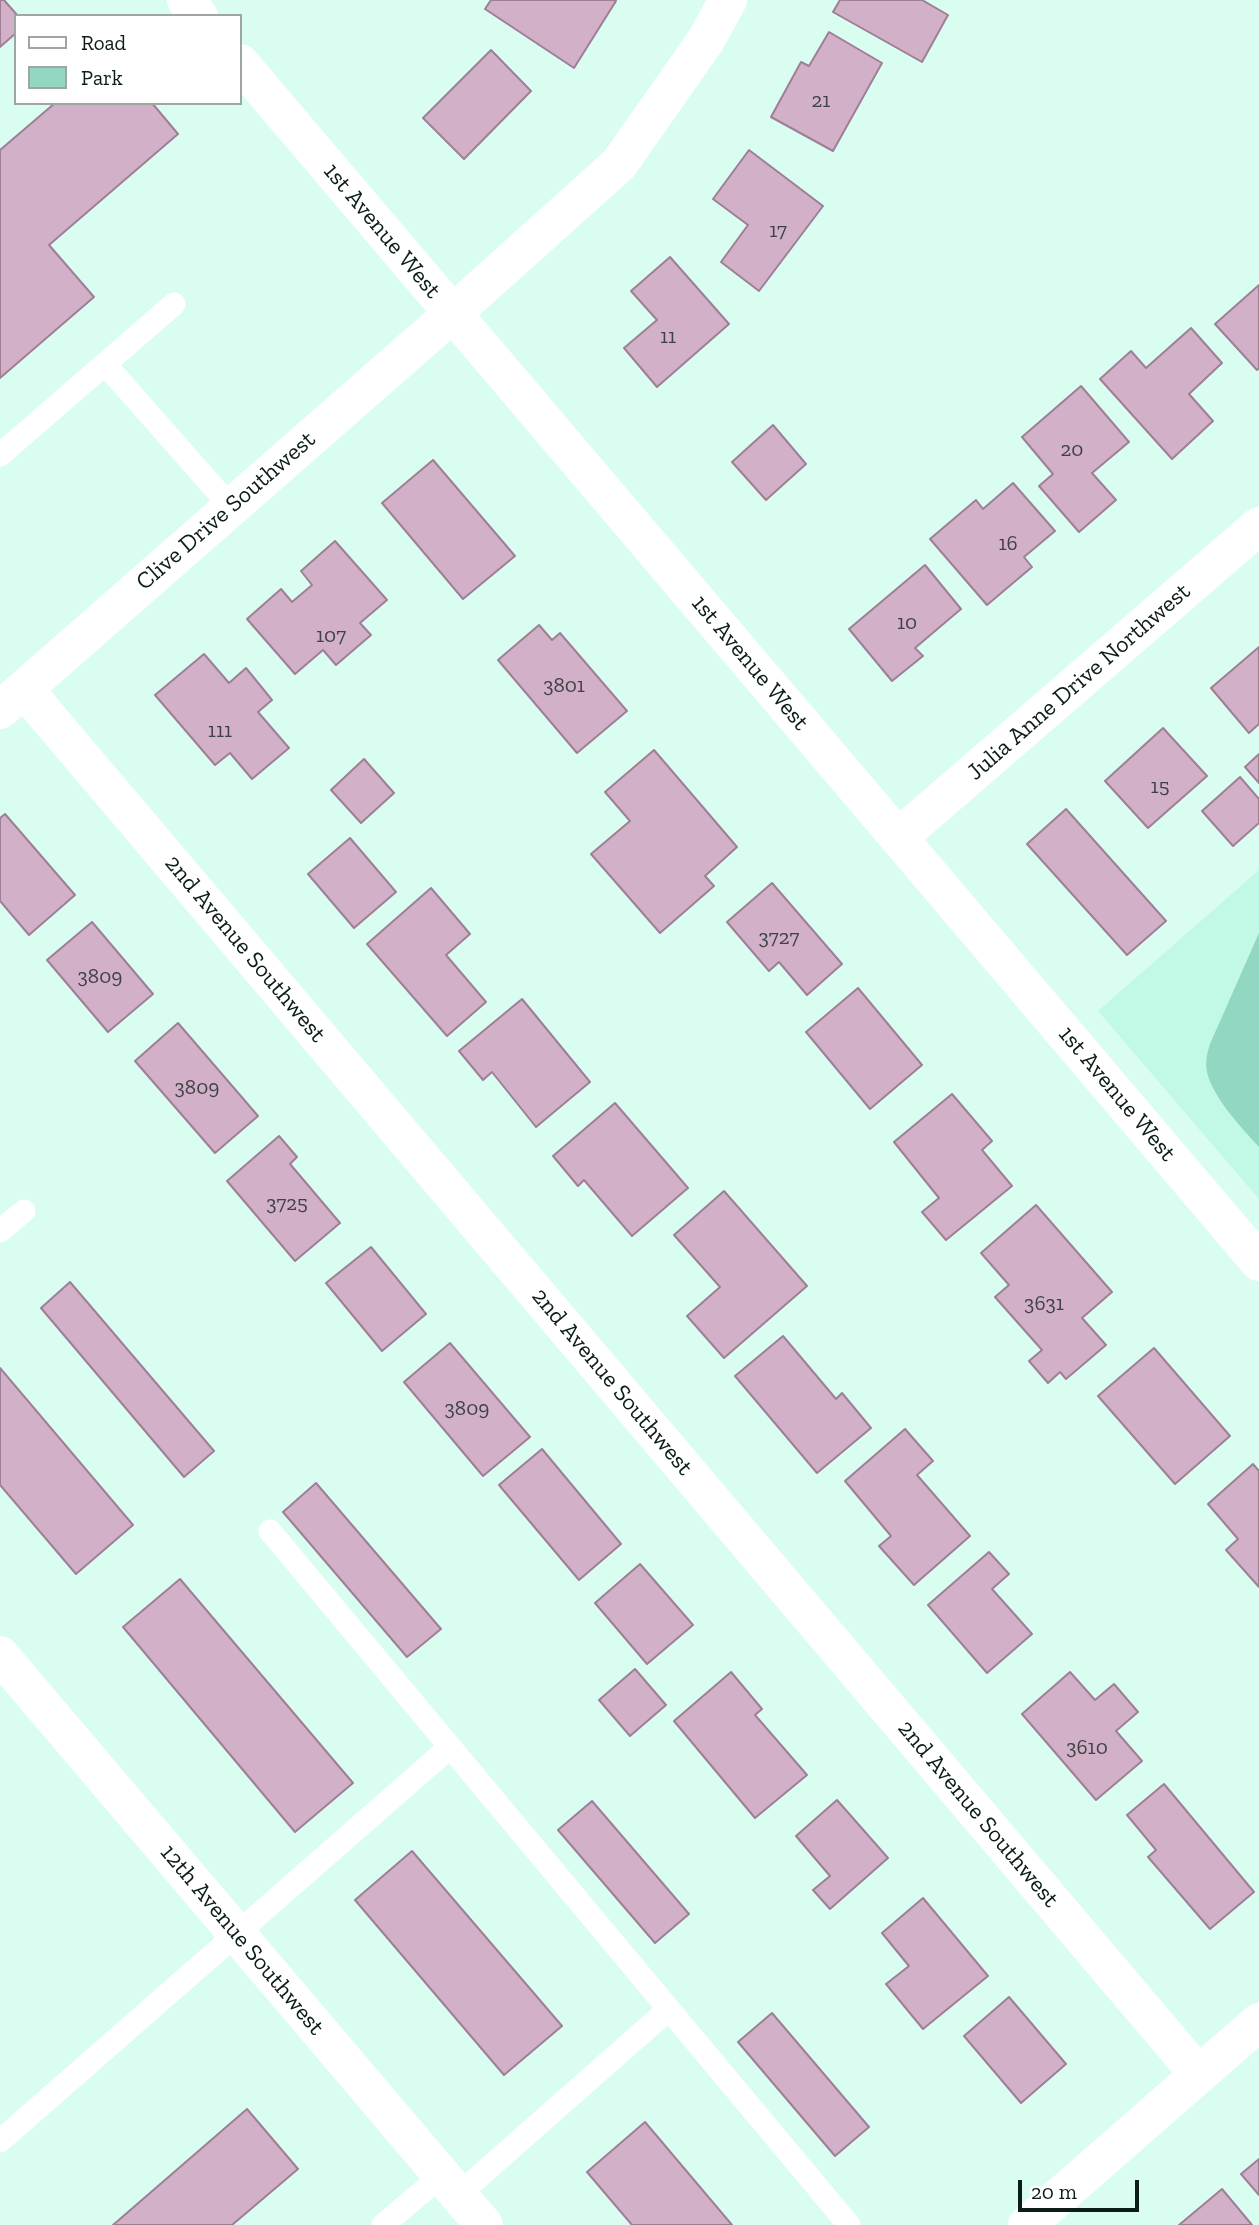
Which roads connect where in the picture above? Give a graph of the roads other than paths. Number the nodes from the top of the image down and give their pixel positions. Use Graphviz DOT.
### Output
graph roads {
  1 [pos="186,0"];
  2 [pos="728,0"];
  3 [pos="198,14"];
  4 [pos="242,65"];
  5 [pos="174,304"];
  6 [pos="452,313"];
  7 [pos="105,364"];
  8 [pos="0,456"];
  9 [pos="231,507"];
  10 [pos="1259,526"];
  11 [pos="12,699"];
  12 [pos="900,837"];
  13 [pos="24,1210"];
  14 [pos="0,1231"];
  15 [pos="1259,1262"];
  16 [pos="270,1531"];
  17 [pos="0,1655"];
  18 [pos="450,1747"];
  19 [pos="236,1933"];
  20 [pos="669,2009"];
  21 [pos="1259,2022"];
  22 [pos="1199,2075"];
  23 [pos="0,2141"];
  24 [pos="450,2185"];
  25 [pos="383,2225"];
  26 [pos="484,2225"];
  27 [pos="849,2225"];
  28 [pos="1027,2225"];
  1 -- 3 [label="street"];
  2 -- 6 [label="street, Clive Drive Southwest"];
  4 -- 6 [label="street, 1st Avenue West"];
  5 -- 7 [label="lane"];
  6 -- 9 [label="street, Clive Drive Southwest"];
  6 -- 12 [label="street, 1st Avenue West"];
  7 -- 8 [label="lane"];
  7 -- 9 [label="lane"];
  9 -- 11 [label="street, Clive Drive Southwest"];
  10 -- 12 [label="street, Julia Anne Drive Northwest"];
  11 -- 22 [label="street, 2nd Avenue Southwest"];
  12 -- 15 [label="street, 1st Avenue West"];
  13 -- 14 [label="lane"];
  16 -- 18 [label="lane"];
  17 -- 19 [label="street, 12th Avenue Southwest"];
  18 -- 19 [label="lane"];
  18 -- 20 [label="lane"];
  19 -- 23 [label="lane"];
  19 -- 24 [label="street, 12th Avenue Southwest"];
  20 -- 24 [label="lane"];
  20 -- 27 [label="lane"];
  21 -- 22 [label="street"];
  22 -- 28 [label="street"];
  24 -- 25 [label="lane"];
  24 -- 26 [label="street, 12th Avenue Southwest"];
}
